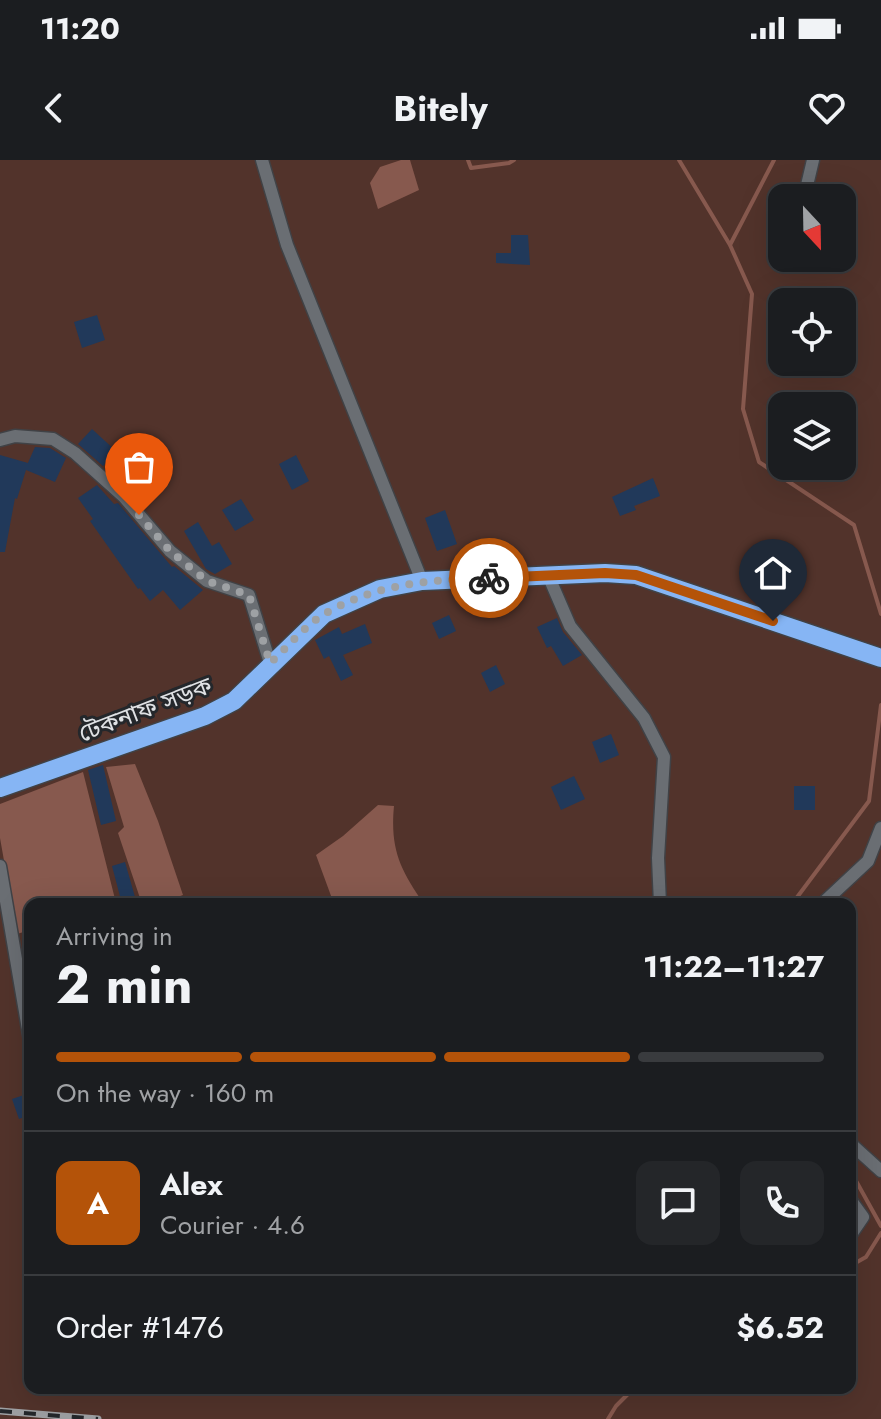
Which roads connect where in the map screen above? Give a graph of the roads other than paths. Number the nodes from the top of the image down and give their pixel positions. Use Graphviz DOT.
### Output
graph roads {
  1 [pos="262,160"];
  2 [pos="813,160"];
  3 [pos="807,184"];
  4 [pos="0,440"];
  5 [pos="548,575"];
  6 [pos="422,581"];
  7 [pos="881,658"];
  8 [pos="270,663"];
  9 [pos="0,788"];
  10 [pos="881,828"];
  11 [pos="0,866"];
  12 [pos="660,898"];
  13 [pos="828,898"];
  14 [pos="24,1006"];
  15 [pos="856,1148"];
  16 [pos="881,1171"];
  17 [pos="856,1207"];
  18 [pos="856,1227"];
  1 -- 6 [label="street"];
  2 -- 3 [label="street"];
  4 -- 8 [label="street"];
  5 -- 6 [label="highway, টেকনাফ সড়ক"];
  5 -- 7 [label="highway, টেকনাফ সড়ক"];
  5 -- 12 [label="street"];
  6 -- 8 [label="highway, টেকনাফ সড়ক"];
  8 -- 9 [label="highway, টেকনাফ সড়ক"];
  10 -- 13 [label="street"];
  11 -- 14 [label="street"];
  15 -- 16 [label="street"];
  17 -- 18 [label="street"];
}
